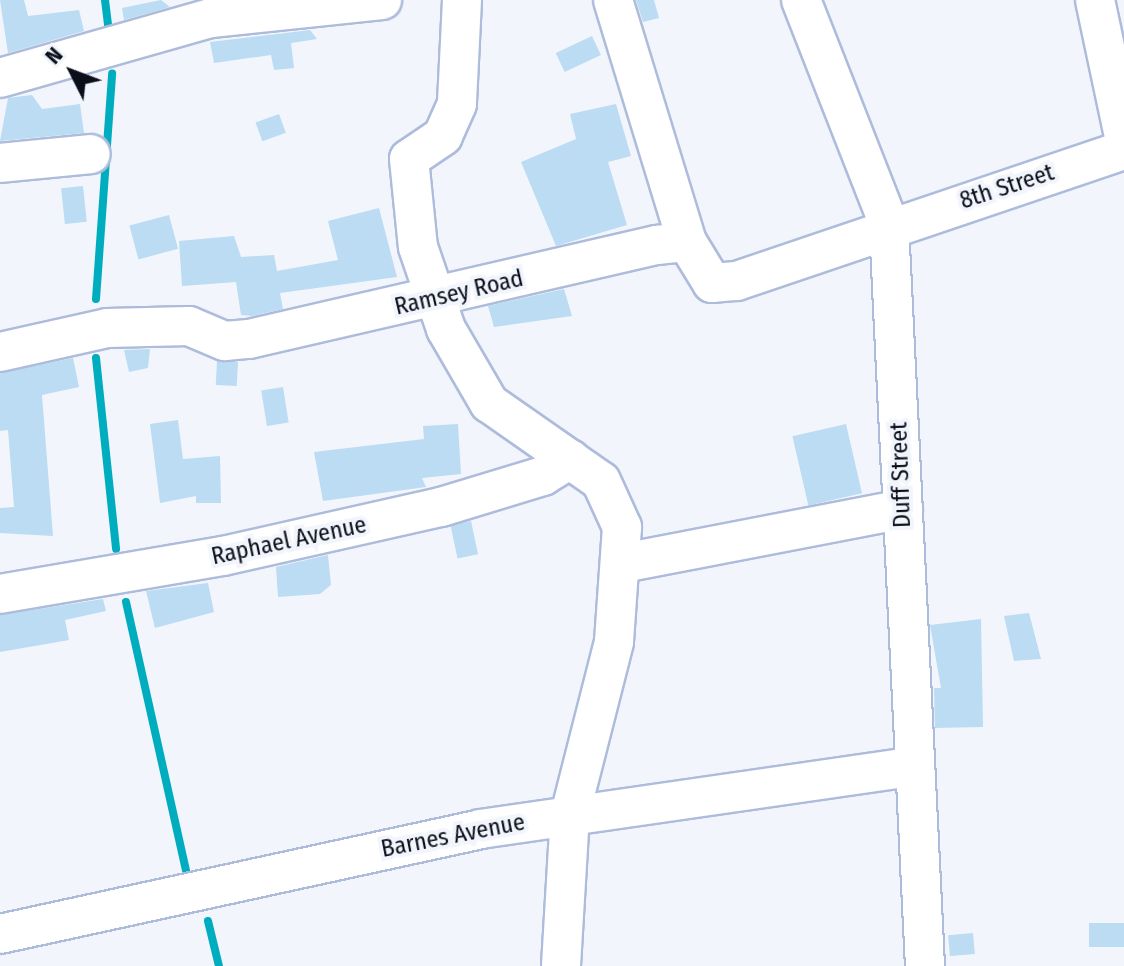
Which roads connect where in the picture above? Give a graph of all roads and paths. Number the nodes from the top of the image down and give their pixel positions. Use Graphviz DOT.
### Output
graph roads {
  1 [pos="382,0"];
  2 [pos="462,0"];
  3 [pos="613,0"];
  4 [pos="801,0"];
  5 [pos="1095,0"];
  6 [pos="0,78"];
  7 [pos="1124,136"];
  8 [pos="1124,150"];
  9 [pos="91,154"];
  10 [pos="0,163"];
  11 [pos="889,225"];
  12 [pos="687,242"];
  13 [pos="434,298"];
  14 [pos="0,352"];
  15 [pos="570,459"];
  16 [pos="903,509"];
  17 [pos="623,563"];
  18 [pos="0,594"];
  19 [pos="910,767"];
  20 [pos="570,814"];
  21 [pos="0,934"];
  22 [pos="561,966"];
  23 [pos="925,966"];
  1 -- 6 [label="street"];
  2 -- 13 [label="street"];
  3 -- 12 [label="street"];
  4 -- 11 [label="street, Duff Street"];
  5 -- 7 [label="street"];
  8 -- 11 [label="street, 8th Street"];
  9 -- 10 [label="street"];
  11 -- 12 [label="street"];
  11 -- 16 [label="street, Duff Street"];
  12 -- 13 [label="street, Ramsey Road"];
  13 -- 14 [label="street, Ramsey Road"];
  13 -- 15 [label="street"];
  15 -- 17 [label="street"];
  15 -- 18 [label="street, Raphael Avenue"];
  16 -- 17 [label="street"];
  16 -- 19 [label="street, Duff Street"];
  17 -- 20 [label="street"];
  19 -- 20 [label="street, Barnes Avenue"];
  19 -- 23 [label="street, Duff Street"];
  20 -- 21 [label="street, Barnes Avenue"];
  20 -- 22 [label="street"];
}
